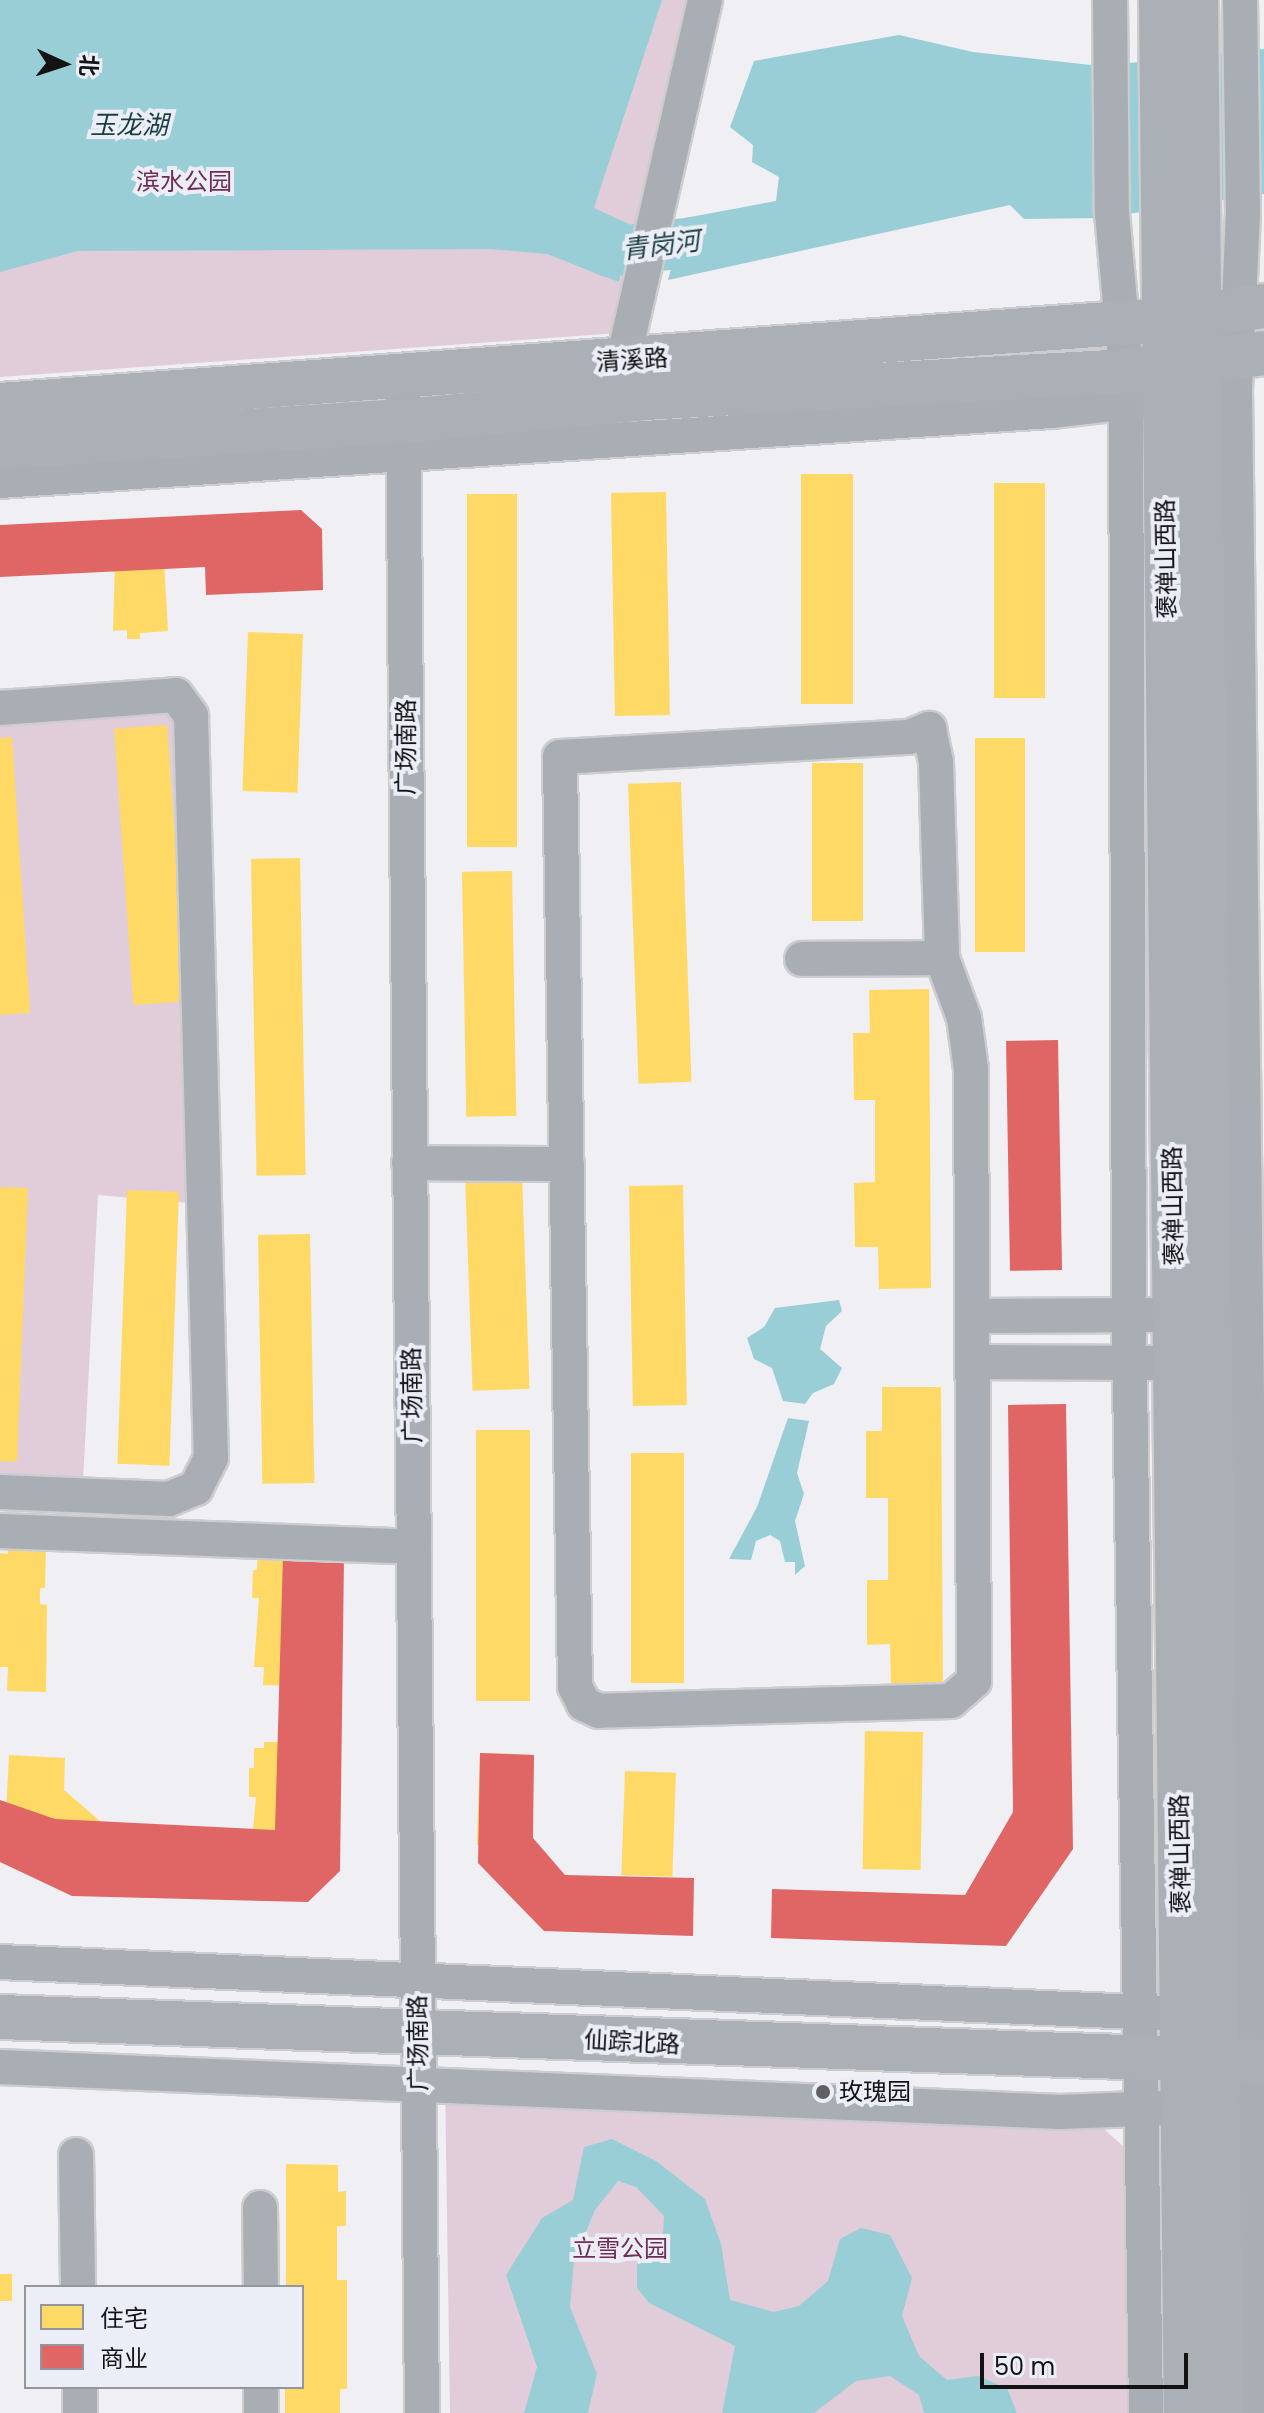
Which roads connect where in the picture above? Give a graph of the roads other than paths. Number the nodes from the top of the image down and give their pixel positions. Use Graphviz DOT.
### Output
graph roads {
  1 [pos="705,0"];
  2 [pos="1110,0"];
  3 [pos="1240,0"];
  4 [pos="1179,17"];
  5 [pos="1197,315"];
  6 [pos="623,361"];
  7 [pos="403,377"];
  8 [pos="1198,378"];
  9 [pos="0,405"];
  10 [pos="404,438"];
  11 [pos="0,447"];
  12 [pos="0,481"];
  13 [pos="0,708"];
  14 [pos="942,958"];
  15 [pos="802,959"];
  16 [pos="409,1163"];
  17 [pos="567,1164"];
  18 [pos="1129,1315"];
  19 [pos="1175,1315"];
  20 [pos="973,1316"];
  21 [pos="973,1362"];
  22 [pos="1130,1362"];
  23 [pos="1175,1363"];
  24 [pos="1255,1398"];
  25 [pos="0,1492"];
  26 [pos="0,1531"];
  27 [pos="413,1547"];
  28 [pos="0,1962"];
  29 [pos="417,1980"];
  30 [pos="1211,2015"];
  31 [pos="0,2017"];
  32 [pos="418,2033"];
  33 [pos="1140,2061"];
  34 [pos="0,2067"];
  35 [pos="418,2085"];
  36 [pos="1220,2086"];
  37 [pos="76,2155"];
  38 [pos="260,2208"];
  39 [pos="78,2285"];
  40 [pos="261,2285"];
  41 [pos="80,2389"];
  42 [pos="261,2389"];
  43 [pos="80,2413"];
  44 [pos="261,2413"];
  45 [pos="422,2413"];
  46 [pos="1146,2413"];
  47 [pos="1186,2413"];
  48 [pos="1221,2413"];
  49 [pos="1259,2413"];
  1 -- 6 [label="street"];
  2 -- 5 [label="street"];
  3 -- 5 [label="street"];
  4 -- 5 [label="main road, 褒禅山西路"];
  5 -- 6 [label="main road, 清溪路"];
  5 -- 8 [label="main road, 褒禅山西路"];
  5 -- 8 [label="street"];
  6 -- 7 [label="main road, 清溪路"];
  7 -- 9 [label="main road, 清溪路"];
  7 -- 10 [label="street, 广场南路"];
  8 -- 10 [label="main road, 清溪路"];
  8 -- 18 [label="street"];
  8 -- 19 [label="main road, 褒禅山西路"];
  8 -- 24 [label="street"];
  8 -- 30 [label="main road, 褒禅山西路"];
  10 -- 11 [label="main road, 清溪路"];
  10 -- 12 [label="street"];
  10 -- 16 [label="street, 广场南路"];
  13 -- 25 [label="street"];
  14 -- 15 [label="street"];
  14 -- 17 [label="street"];
  14 -- 20 [label="street"];
  16 -- 17 [label="street"];
  16 -- 27 [label="street, 广场南路"];
  17 -- 21 [label="street"];
  18 -- 19 [label="street"];
  18 -- 20 [label="street"];
  18 -- 22 [label="street"];
  19 -- 23 [label="main road, 褒禅山西路"];
  20 -- 21 [label="street"];
  21 -- 22 [label="street"];
  22 -- 23 [label="street"];
  22 -- 30 [label="street"];
  23 -- 30 [label="main road, 褒禅山西路"];
  24 -- 30 [label="street"];
  26 -- 27 [label="street"];
  27 -- 29 [label="street, 广场南路"];
  28 -- 29 [label="street"];
  29 -- 30 [label="street"];
  29 -- 32 [label="street, 广场南路"];
  30 -- 33 [label="street"];
  30 -- 36 [label="main road, 褒禅山西路"];
  31 -- 32 [label="main road, 仙踪北路"];
  32 -- 33 [label="main road, 仙踪北路"];
  32 -- 35 [label="street, 广场南路"];
  33 -- 36 [label="main road, 仙踪北路"];
  34 -- 35 [label="street"];
  35 -- 36 [label="street"];
  35 -- 45 [label="street, 广场南路"];
  36 -- 46 [label="street"];
  36 -- 47 [label="main road, 褒禅山西路"];
  36 -- 48 [label="main road, 褒禅山西路"];
  36 -- 49 [label="street"];
  37 -- 39 [label="street"];
  38 -- 40 [label="street"];
  41 -- 43 [label="street"];
  42 -- 44 [label="street"];
}
